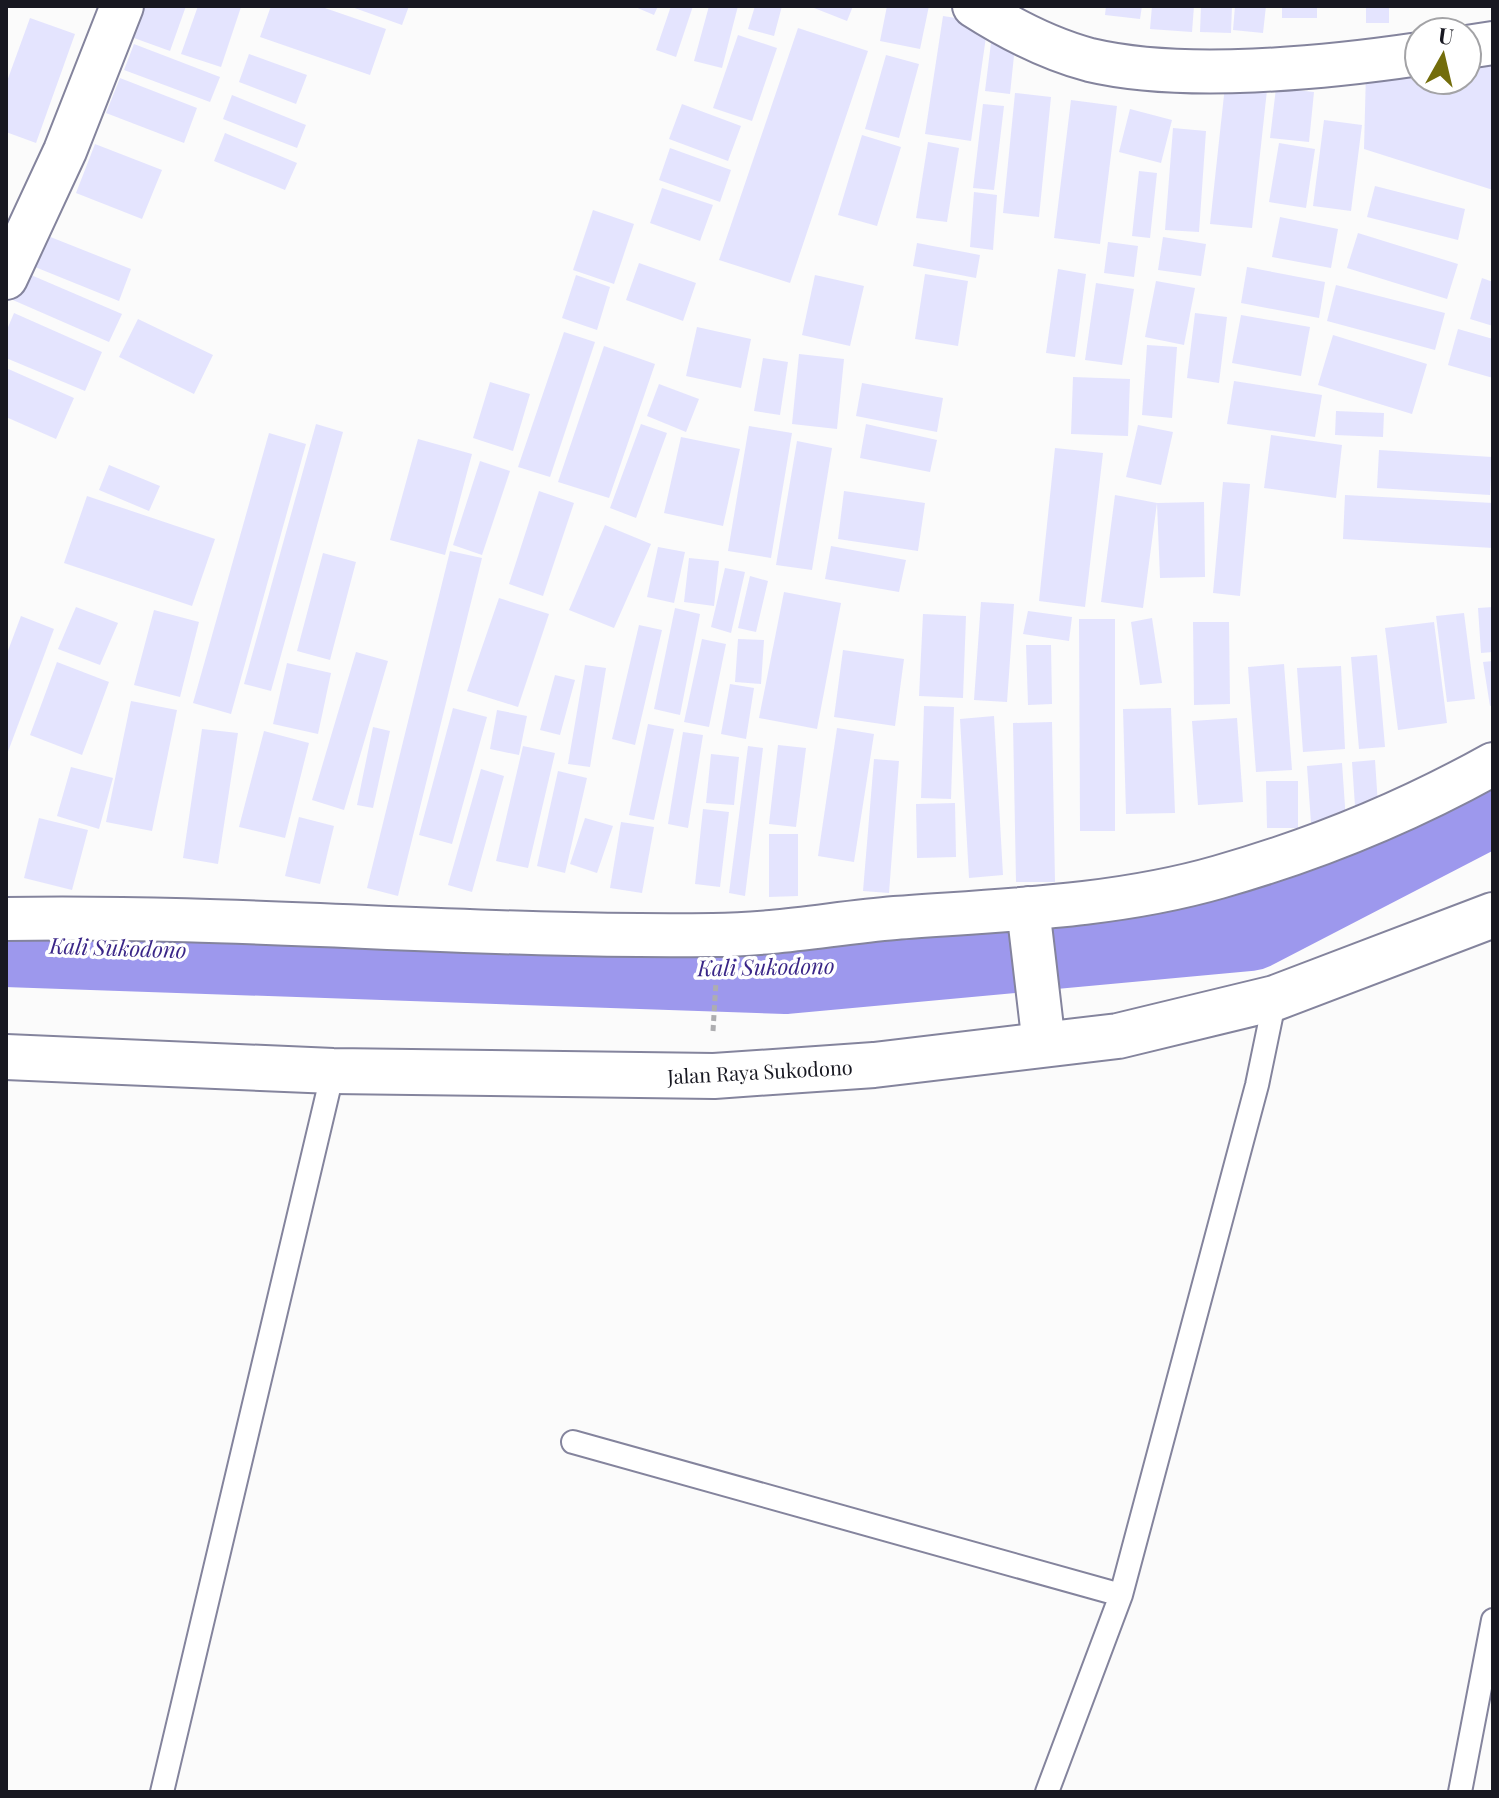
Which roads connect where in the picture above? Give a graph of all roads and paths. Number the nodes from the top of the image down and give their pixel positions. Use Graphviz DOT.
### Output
graph roads {
  1 [pos="122,6"];
  2 [pos="974,6"];
  3 [pos="1403,56"];
  4 [pos="6,278"];
  5 [pos="1493,764"];
  6 [pos="1493,915"];
  7 [pos="1029,917"];
  8 [pos="6,919"];
  9 [pos="716,977"];
  10 [pos="1275,998"];
  11 [pos="1043,1031"];
  12 [pos="712,1035"];
  13 [pos="6,1057"];
  14 [pos="333,1071"];
  15 [pos="573,1442"];
  16 [pos="1121,1595"];
  17 [pos="1493,1620"];
  18 [pos="162,1792"];
  19 [pos="1047,1792"];
  20 [pos="1460,1792"];
  1 -- 4 [label="street"];
  2 -- 3 [label="street"];
  5 -- 7 [label="street"];
  6 -- 10 [label="main road, Jalan Raya Sukodono"];
  7 -- 8 [label="street"];
  7 -- 11 [label="street"];
  9 -- 12 [label="path"];
  10 -- 11 [label="main road, Jalan Raya Sukodono"];
  10 -- 16 [label="lane"];
  11 -- 14 [label="main road, Jalan Raya Sukodono"];
  13 -- 14 [label="main road, Jalan Raya Sukodono"];
  14 -- 18 [label="lane"];
  15 -- 16 [label="lane"];
  16 -- 19 [label="lane"];
  17 -- 20 [label="lane"];
}
